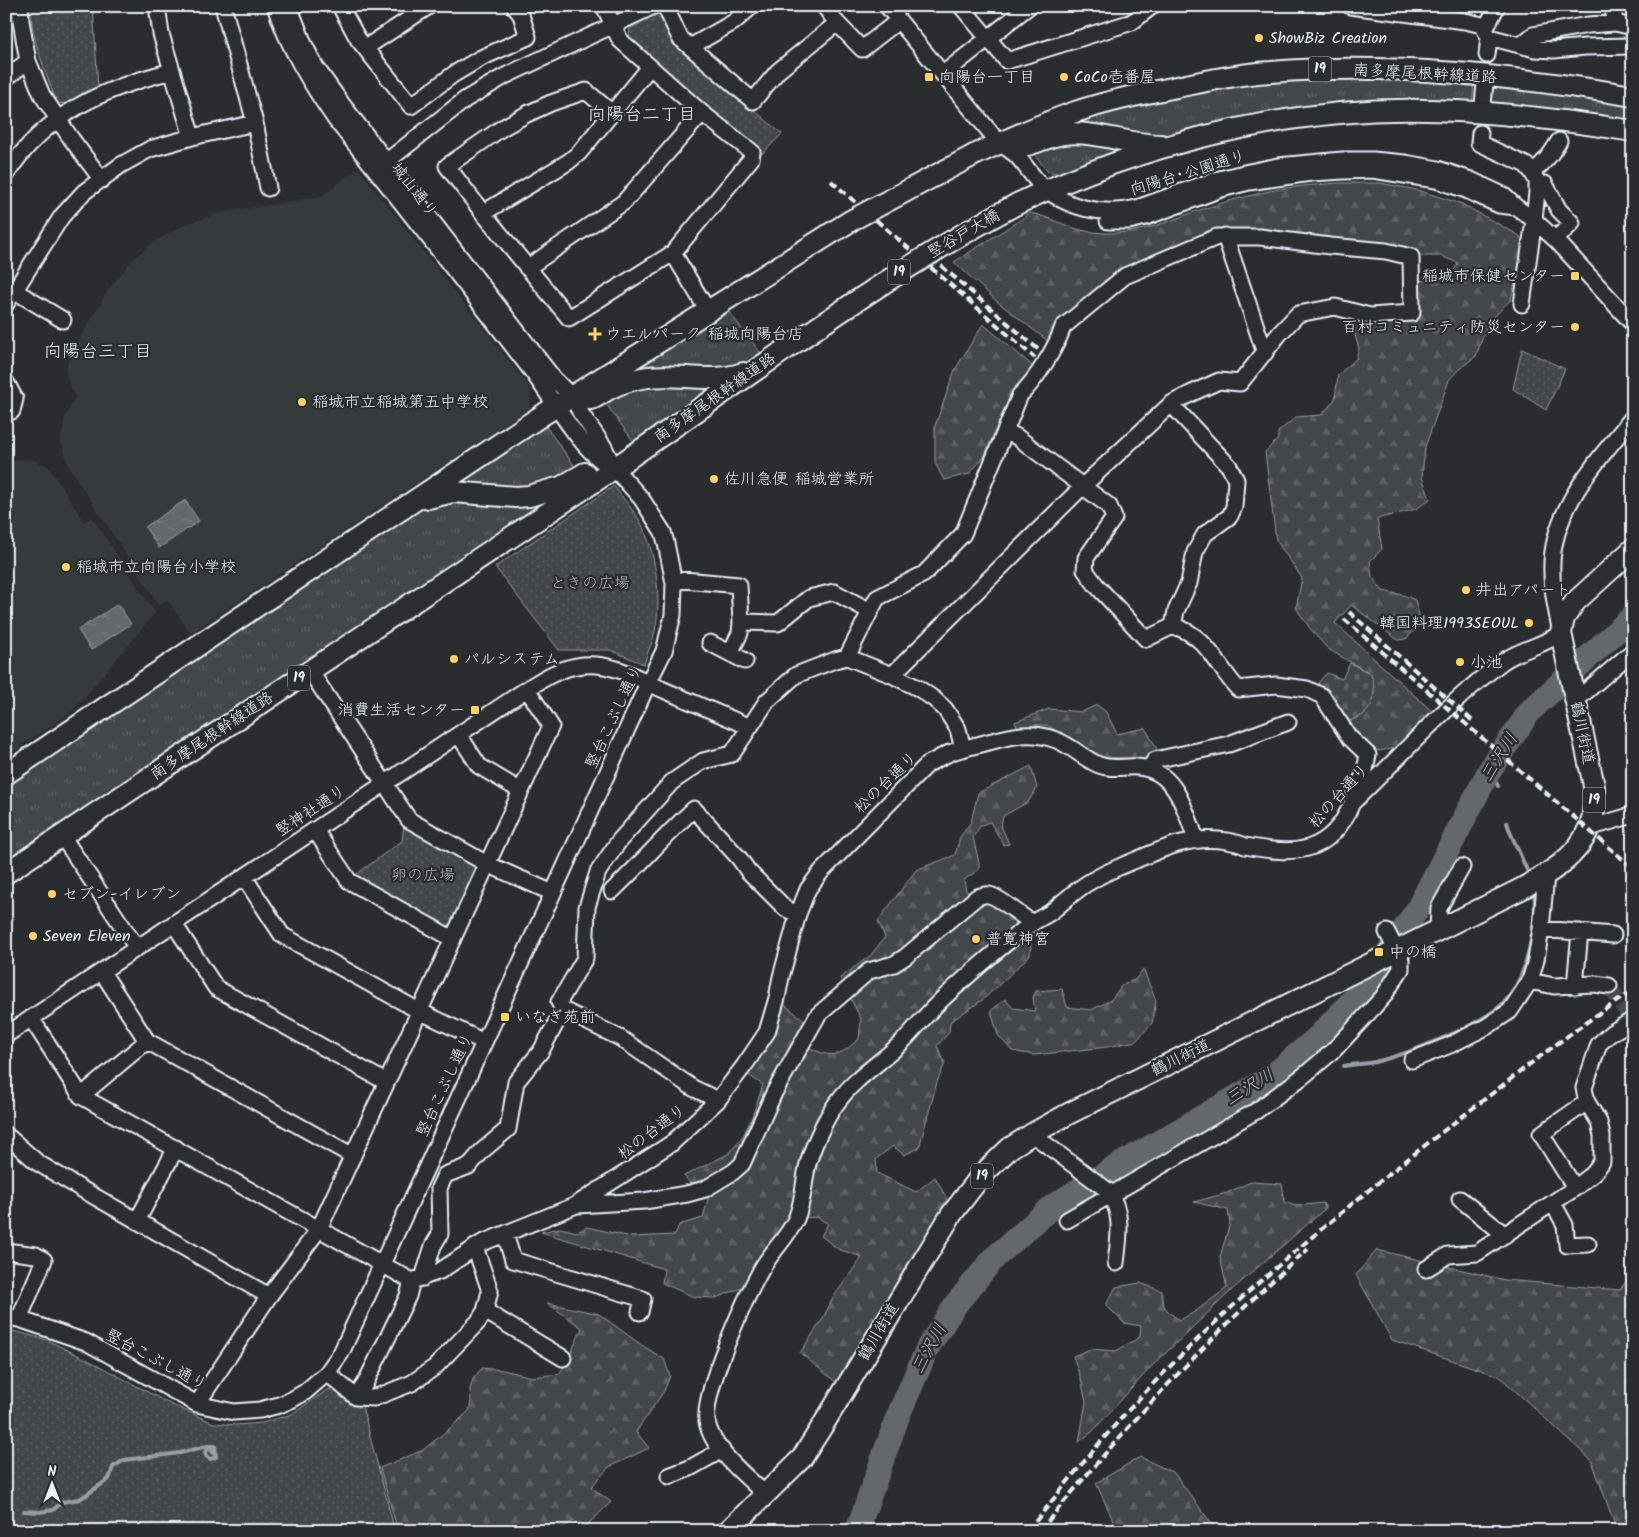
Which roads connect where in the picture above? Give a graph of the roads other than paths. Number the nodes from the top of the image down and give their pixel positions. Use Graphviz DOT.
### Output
graph roads {
  1 [pos="20,6"];
  2 [pos="157,6"];
  3 [pos="223,6"];
  4 [pos="275,6"];
  5 [pos="289,6"];
  6 [pos="340,6"];
  7 [pos="429,6"];
  8 [pos="514,6"];
  9 [pos="604,6"];
  10 [pos="654,6"];
  11 [pos="665,6"];
  12 [pos="752,6"];
  13 [pos="824,6"];
  14 [pos="887,6"];
  15 [pos="961,6"];
  16 [pos="1030,6"];
  17 [pos="1152,6"];
  18 [pos="1350,6"];
  19 [pos="1497,6"];
  20 [pos="1612,6"];
  21 [pos="898,21"];
  22 [pos="837,22"];
  23 [pos="1615,23"];
  24 [pos="613,25"];
  25 [pos="1633,27"];
  26 [pos="1487,33"];
  27 [pos="987,38"];
  28 [pos="1522,45"];
  29 [pos="1633,46"];
  30 [pos="365,48"];
  31 [pos="690,48"];
  32 [pos="1487,55"];
  33 [pos="28,61"];
  34 [pos="650,67"];
  35 [pos="172,71"];
  36 [pos="943,74"];
  37 [pos="6,78"];
  38 [pos="1485,84"];
  39 [pos="1633,96"];
  40 [pos="1483,104"];
  41 [pos="612,113"];
  42 [pos="702,113"];
  43 [pos="58,118"];
  44 [pos="256,123"];
  45 [pos="1633,132"];
  46 [pos="1480,133"];
  47 [pos="192,137"];
  48 [pos="1007,139"];
  49 [pos="1559,141"];
  50 [pos="1176,144"];
  51 [pos="386,162"];
  52 [pos="1532,172"];
  53 [pos="6,176"];
  54 [pos="102,180"];
  55 [pos="1537,187"];
  56 [pos="268,188"];
  57 [pos="1032,197"];
  58 [pos="483,213"];
  59 [pos="1534,220"];
  60 [pos="1225,236"];
  61 [pos="1556,239"];
  62 [pos="672,253"];
  63 [pos="527,268"];
  64 [pos="15,291"];
  65 [pos="6,304"];
  66 [pos="1522,304"];
  67 [pos="708,311"];
  68 [pos="64,320"];
  69 [pos="510,322"];
  70 [pos="1633,324"];
  71 [pos="786,349"];
  72 [pos="1265,353"];
  73 [pos="762,365"];
  74 [pos="6,382"];
  75 [pos="563,401"];
  76 [pos="1171,404"];
  77 [pos="6,414"];
  78 [pos="1633,417"];
  79 [pos="1005,431"];
  80 [pos="611,461"];
  81 [pos="1083,486"];
  82 [pos="407,506"];
  83 [pos="663,532"];
  84 [pos="1633,549"];
  85 [pos="1633,568"];
  86 [pos="673,579"];
  87 [pos="870,611"];
  88 [pos="741,622"];
  89 [pos="1172,626"];
  90 [pos="1561,633"];
  91 [pos="710,642"];
  92 [pos="1633,651"];
  93 [pos="730,653"];
  94 [pos="847,657"];
  95 [pos="745,661"];
  96 [pos="310,671"];
  97 [pos="892,675"];
  98 [pos="648,683"];
  99 [pos="527,689"];
  100 [pos="1575,698"];
  101 [pos="1288,722"];
  102 [pos="750,727"];
  103 [pos="459,735"];
  104 [pos="963,749"];
  105 [pos="1149,770"];
  106 [pos="6,774"];
  107 [pos="384,784"];
  108 [pos="521,791"];
  109 [pos="1352,804"];
  110 [pos="1633,815"];
  111 [pos="1589,828"];
  112 [pos="315,830"];
  113 [pos="62,836"];
  114 [pos="1196,839"];
  115 [pos="487,864"];
  116 [pos="1462,867"];
  117 [pos="6,873"];
  118 [pos="1543,876"];
  119 [pos="244,877"];
  120 [pos="612,891"];
  121 [pos="553,894"];
  122 [pos="798,914"];
  123 [pos="1033,922"];
  124 [pos="174,924"];
  125 [pos="1541,929"];
  126 [pos="1438,930"];
  127 [pos="1580,932"];
  128 [pos="1613,935"];
  129 [pos="453,939"];
  130 [pos="1393,945"];
  131 [pos="137,948"];
  132 [pos="102,972"];
  133 [pos="1530,981"];
  134 [pos="1575,986"];
  135 [pos="1609,986"];
  136 [pos="563,1010"];
  137 [pos="419,1011"];
  138 [pos="31,1018"];
  139 [pos="1631,1020"];
  140 [pos="6,1035"];
  141 [pos="147,1041"];
  142 [pos="484,1042"];
  143 [pos="1412,1060"];
  144 [pos="386,1082"];
  145 [pos="81,1096"];
  146 [pos="718,1100"];
  147 [pos="1587,1102"];
  148 [pos="1032,1134"];
  149 [pos="6,1135"];
  150 [pos="176,1148"];
  151 [pos="353,1156"];
  152 [pos="1574,1188"];
  153 [pos="1109,1193"];
  154 [pos="1460,1199"];
  155 [pos="1553,1203"];
  156 [pos="574,1206"];
  157 [pos="1067,1220"];
  158 [pos="137,1221"];
  159 [pos="319,1229"];
  160 [pos="505,1234"];
  161 [pos="1505,1235"];
  162 [pos="1588,1244"];
  163 [pos="475,1247"];
  164 [pos="6,1251"];
  165 [pos="382,1263"];
  166 [pos="1116,1263"];
  167 [pos="1426,1269"];
  168 [pos="417,1279"];
  169 [pos="269,1296"];
  170 [pos="485,1311"];
  171 [pos="640,1312"];
  172 [pos="13,1318"];
  173 [pos="563,1358"];
  174 [pos="327,1373"];
  175 [pos="356,1397"];
  176 [pos="197,1404"];
  177 [pos="722,1450"];
  178 [pos="669,1476"];
  179 [pos="766,1494"];
  180 [pos="728,1531"];
  1 -- 33 [label="street"];
  2 -- 35 [label="street"];
  3 -- 44 [label="street"];
  4 -- 75 [label="street, 城山通り"];
  5 -- 51 [label="street, 城山通り"];
  6 -- 30 [label="street"];
  7 -- 30 [label="street"];
  8 -- 30 [label="street"];
  9 -- 24 [label="street"];
  10 -- 24 [label="street"];
  11 -- 31 [label="street"];
  12 -- 31 [label="street"];
  13 -- 22 [label="street"];
  14 -- 21 [label="street"];
  15 -- 27 [label="street"];
  16 -- 27 [label="street"];
  17 -- 27 [label="street"];
  18 -- 26 [label="street"];
  19 -- 26 [label="street"];
  20 -- 23 [label="street"];
  21 -- 22 [label="street"];
  21 -- 36 [label="street"];
  22 -- 31 [label="street"];
  23 -- 25 [label="street"];
  23 -- 28 [label="street"];
  24 -- 34 [label="street"];
  24 -- 51 [label="street"];
  26 -- 28 [label="street"];
  26 -- 32 [label="street"];
  27 -- 36 [label="street"];
  28 -- 29 [label="street"];
  33 -- 37 [label="street"];
  33 -- 43 [label="street"];
  34 -- 41 [label="street"];
  34 -- 42 [label="street"];
  35 -- 43 [label="street"];
  35 -- 47 [label="street"];
  36 -- 48 [label="street, 向陽台･公園通り"];
  38 -- 40 [label="street"];
  39 -- 48 [label="main road, 南多摩尾根幹線道路 / 19"];
  41 -- 58 [label="street"];
  41 -- 58 [label="street"];
  42 -- 62 [label="street"];
  42 -- 63 [label="street"];
  43 -- 53 [label="street"];
  43 -- 54 [label="street"];
  44 -- 47 [label="street"];
  44 -- 56 [label="street"];
  45 -- 50 [label="main road, 19"];
  46 -- 52 [label="street"];
  47 -- 54 [label="street"];
  48 -- 50 [label="main road"];
  48 -- 57 [label="street, 向陽台･公園通り"];
  48 -- 67 [label="main road, 19, bridge"];
  49 -- 52 [label="street"];
  50 -- 57 [label="main road, 19"];
  51 -- 69 [label="street, 城山通り"];
  52 -- 55 [label="street"];
  54 -- 64 [label="street"];
  55 -- 59 [label="street"];
  55 -- 61 [label="street"];
  57 -- 59 [label="street, 向陽台･公園通り"];
  57 -- 71 [label="main road, 竪谷戸大橋 / 19, bridge"];
  58 -- 63 [label="street"];
  59 -- 61 [label="street, 向陽台･公園通り"];
  59 -- 66 [label="street"];
  60 -- 72 [label="street"];
  60 -- 72 [label="street"];
  60 -- 79 [label="street"];
  61 -- 70 [label="street, 向陽台･公園通り"];
  62 -- 63 [label="street"];
  62 -- 67 [label="street"];
  64 -- 65 [label="street"];
  64 -- 68 [label="street"];
  67 -- 75 [label="main road, 19"];
  69 -- 75 [label="street, 城山通り"];
  69 -- 75 [label="street"];
  71 -- 73 [label="main road, 南多摩尾根幹線道路 / 19"];
  72 -- 76 [label="street"];
  73 -- 75 [label="main road"];
  73 -- 80 [label="main road, 南多摩尾根幹線道路 / 19"];
  74 -- 77 [label="street"];
  75 -- 80 [label="street"];
  75 -- 80 [label="street"];
  75 -- 82 [label="main road, 19"];
  76 -- 81 [label="street"];
  76 -- 89 [label="street"];
  78 -- 90 [label="street"];
  79 -- 81 [label="street"];
  79 -- 87 [label="street"];
  80 -- 82 [label="main road"];
  80 -- 83 [label="street, 竪台こぶし通り"];
  80 -- 83 [label="street"];
  80 -- 96 [label="main road, 南多摩尾根幹線道路 / 19"];
  81 -- 89 [label="street"];
  81 -- 97 [label="street"];
  82 -- 106 [label="main road, 19"];
  83 -- 86 [label="street, 竪台こぶし通り"];
  84 -- 90 [label="main road"];
  85 -- 90 [label="main road"];
  86 -- 88 [label="street"];
  86 -- 98 [label="street, 竪台こぶし通り"];
  87 -- 88 [label="street"];
  87 -- 94 [label="street"];
  88 -- 93 [label="street"];
  89 -- 109 [label="street"];
  90 -- 100 [label="main road, 鶴川街道 / 19"];
  90 -- 109 [label="street, 松の台通り"];
  91 -- 93 [label="street"];
  92 -- 100 [label="street"];
  93 -- 95 [label="street"];
  94 -- 97 [label="street"];
  94 -- 102 [label="street"];
  96 -- 107 [label="street"];
  96 -- 113 [label="main road, 南多摩尾根幹線道路 / 19"];
  97 -- 104 [label="street"];
  98 -- 99 [label="street, 竪神社通り"];
  98 -- 102 [label="street, 竪神社通り"];
  98 -- 121 [label="street, 竪台こぶし通り"];
  99 -- 103 [label="street, 竪神社通り"];
  99 -- 108 [label="street"];
  100 -- 111 [label="main road, 鶴川街道 / 19"];
  101 -- 105 [label="street"];
  102 -- 136 [label="street"];
  103 -- 107 [label="street, 竪神社通り"];
  103 -- 108 [label="street"];
  104 -- 105 [label="street, 松の台通り"];
  104 -- 122 [label="street, 松の台通り"];
  105 -- 114 [label="street, 松の台通り"];
  107 -- 112 [label="street, 竪神社通り"];
  107 -- 115 [label="street"];
  108 -- 115 [label="street"];
  109 -- 114 [label="street, 松の台通り"];
  110 -- 111 [label="street"];
  111 -- 118 [label="main road, 鶴川街道 / 19"];
  112 -- 119 [label="street, 竪神社通り"];
  112 -- 129 [label="street"];
  113 -- 117 [label="main road, 南多摩尾根幹線道路 / 19"];
  113 -- 131 [label="street"];
  114 -- 123 [label="street"];
  115 -- 121 [label="street"];
  115 -- 129 [label="street"];
  116 -- 126 [label="street"];
  118 -- 125 [label="street"];
  118 -- 126 [label="main road, 鶴川街道 / 19"];
  119 -- 124 [label="street, 竪神社通り"];
  119 -- 137 [label="street"];
  120 -- 122 [label="street"];
  121 -- 142 [label="street, 竪台こぶし通り"];
  122 -- 146 [label="street, 松の台通り"];
  123 -- 156 [label="street"];
  123 -- 177 [label="street"];
  124 -- 131 [label="street, 竪神社通り"];
  124 -- 144 [label="street"];
  125 -- 127 [label="street"];
  125 -- 133 [label="street"];
  126 -- 130 [label="main road, 鶴川街道 / 19"];
  127 -- 128 [label="street"];
  127 -- 134 [label="street"];
  129 -- 137 [label="street"];
  130 -- 148 [label="main road, 鶴川街道 / 19"];
  130 -- 153 [label="street"];
  131 -- 132 [label="street, 竪神社通り"];
  132 -- 138 [label="street, 竪神社通り"];
  132 -- 141 [label="street"];
  133 -- 134 [label="street"];
  133 -- 143 [label="street"];
  134 -- 135 [label="street"];
  136 -- 146 [label="street"];
  136 -- 168 [label="street"];
  137 -- 142 [label="street"];
  137 -- 144 [label="street"];
  138 -- 140 [label="street, 竪神社通り"];
  138 -- 145 [label="street"];
  139 -- 147 [label="street"];
  141 -- 145 [label="street"];
  141 -- 151 [label="street"];
  142 -- 165 [label="street, 竪台こぶし通り"];
  144 -- 151 [label="street"];
  145 -- 150 [label="street"];
  146 -- 156 [label="street, 松の台通り"];
  147 -- 152 [label="street"];
  147 -- 152 [label="street"];
  148 -- 153 [label="street"];
  148 -- 179 [label="main road, 鶴川街道 / 19"];
  149 -- 158 [label="street"];
  150 -- 158 [label="street"];
  150 -- 159 [label="street"];
  151 -- 159 [label="street"];
  152 -- 155 [label="street"];
  153 -- 157 [label="street"];
  153 -- 166 [label="street"];
  154 -- 161 [label="street"];
  155 -- 161 [label="street"];
  155 -- 162 [label="street"];
  156 -- 160 [label="street, 松の台通り"];
  158 -- 169 [label="street"];
  159 -- 165 [label="street"];
  159 -- 169 [label="street"];
  160 -- 163 [label="street, 松の台通り"];
  160 -- 171 [label="street"];
  161 -- 167 [label="street"];
  163 -- 168 [label="street, 松の台通り"];
  163 -- 170 [label="street"];
  164 -- 172 [label="street"];
  165 -- 168 [label="street"];
  165 -- 174 [label="street, 竪台こぶし通り"];
  168 -- 175 [label="street"];
  169 -- 176 [label="street"];
  170 -- 173 [label="street"];
  170 -- 175 [label="street"];
  172 -- 176 [label="street, 竪台こぶし通り"];
  174 -- 175 [label="street"];
  174 -- 176 [label="street, 竪台こぶし通り"];
  177 -- 178 [label="street"];
  177 -- 179 [label="street"];
  179 -- 180 [label="main road, 鶴川街道 / 19"];
}
